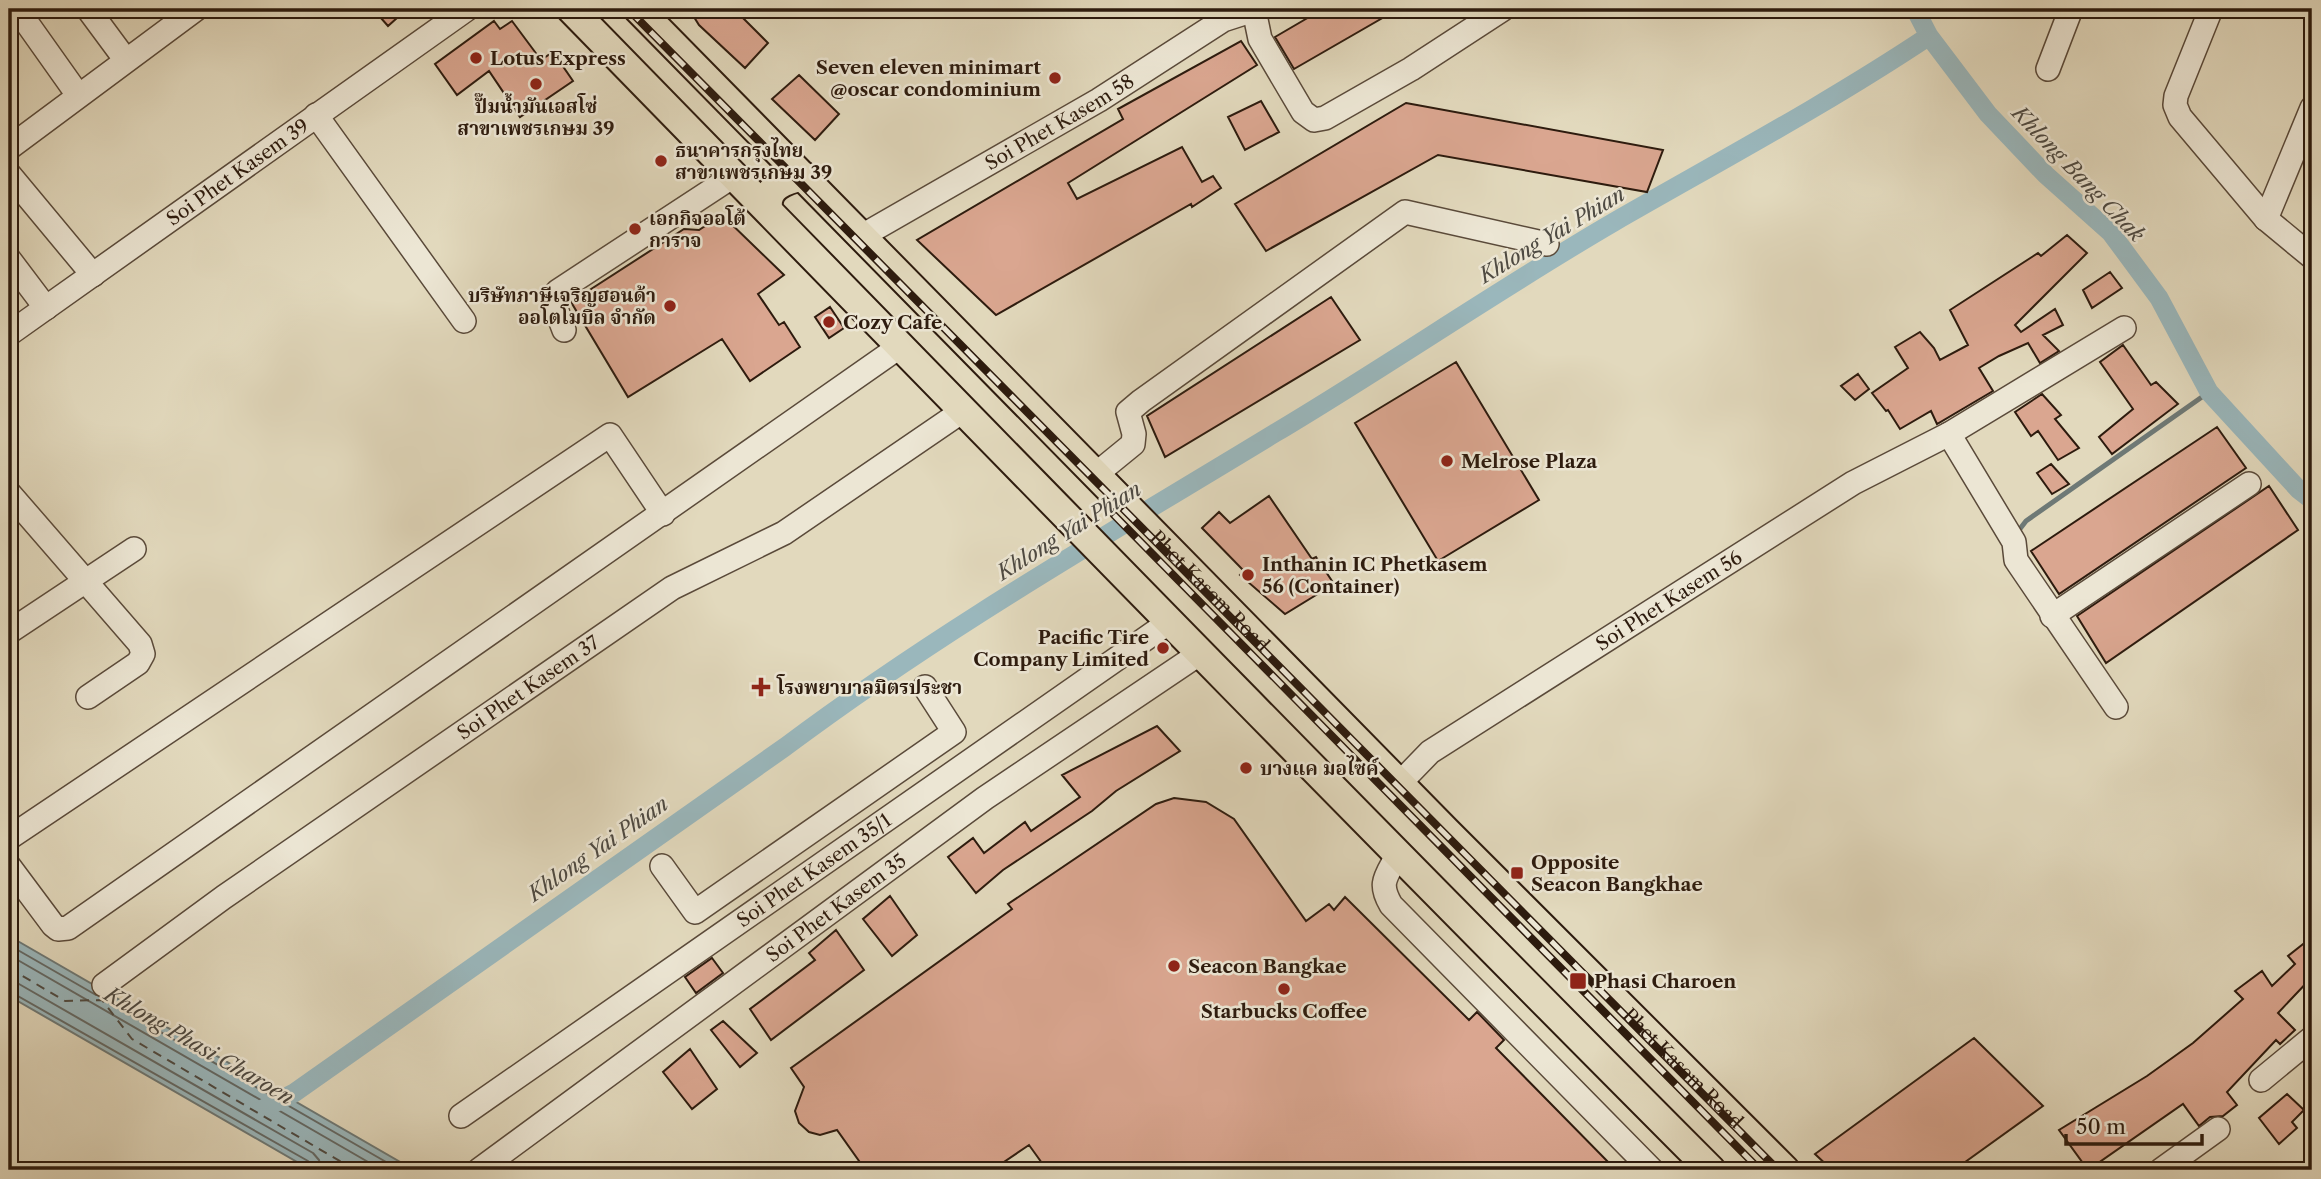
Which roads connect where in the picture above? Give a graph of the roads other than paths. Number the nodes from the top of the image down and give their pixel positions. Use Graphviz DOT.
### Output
graph roads {
  1 [pos="17,9"];
  2 [pos="88,9"];
  3 [pos="196,9"];
  4 [pos="467,9"];
  5 [pos="571,9"];
  6 [pos="638,9"];
  7 [pos="1503,9"];
  8 [pos="2071,9"];
  9 [pos="2211,9"];
  10 [pos="1256,10"];
  11 [pos="125,60"];
  12 [pos="2048,69"];
  13 [pos="78,95"];
  14 [pos="2312,108"];
  15 [pos="316,115"];
  16 [pos="12,136"];
  17 [pos="772,145"];
  18 [pos="9,174"];
  19 [pos="803,176"];
  20 [pos="740,180"];
  21 [pos="768,208"];
  22 [pos="2266,219"];
  23 [pos="862,236"];
  24 [pos="1547,244"];
  25 [pos="2312,257"];
  26 [pos="9,259"];
  27 [pos="93,275"];
  28 [pos="46,308"];
  29 [pos="464,321"];
  30 [pos="2124,328"];
  31 [pos="564,330"];
  32 [pos="9,334"];
  33 [pos="902,345"];
  34 [pos="964,410"];
  35 [pos="1949,434"];
  36 [pos="1096,475"];
  37 [pos="2249,484"];
  38 [pos="9,493"];
  39 [pos="663,514"];
  40 [pos="134,549"];
  41 [pos="85,581"];
  42 [pos="2053,616"];
  43 [pos="1168,623"];
  44 [pos="9,632"];
  45 [pos="1199,654"];
  46 [pos="925,687"];
  47 [pos="88,697"];
  48 [pos="2116,707"];
  49 [pos="939,742"];
  50 [pos="958,769"];
  51 [pos="1400,783"];
  52 [pos="9,838"];
  53 [pos="1397,856"];
  54 [pos="9,866"];
  55 [pos="662,866"];
  56 [pos="104,985"];
  57 [pos="2312,1038"];
  58 [pos="2261,1080"];
  59 [pos="461,1116"];
  60 [pos="2218,1129"];
  61 [pos="479,1170"];
  62 [pos="1652,1170"];
  63 [pos="1711,1170"];
  64 [pos="1785,1170"];
  65 [pos="2161,1170"];
  1 -- 13 [label="street"];
  2 -- 11 [label="street"];
  3 -- 11 [label="street"];
  4 -- 15 [label="street, Soi Phet Kasem 39"];
  5 -- 20 [label="main road"];
  6 -- 17 [label="main road, Phet Kasem Road"];
  7 -- 10 [label="street"];
  8 -- 12 [label="street"];
  9 -- 22 [label="street"];
  10 -- 23 [label="street, Soi Phet Kasem 58"];
  11 -- 13 [label="street"];
  13 -- 16 [label="street"];
  14 -- 22 [label="street"];
  15 -- 27 [label="street, Soi Phet Kasem 39"];
  15 -- 29 [label="street"];
  17 -- 19 [label="main road, Phet Kasem Road"];
  17 -- 20 [label="main road"];
  18 -- 27 [label="street"];
  19 -- 21 [label="main road"];
  19 -- 23 [label="main road, Phet Kasem Road"];
  20 -- 21 [label="main road"];
  20 -- 31 [label="street"];
  21 -- 33 [label="main road"];
  22 -- 25 [label="street"];
  23 -- 36 [label="main road, Phet Kasem Road"];
  24 -- 36 [label="street"];
  26 -- 28 [label="street"];
  27 -- 28 [label="street, Soi Phet Kasem 39"];
  28 -- 32 [label="street, Soi Phet Kasem 39"];
  30 -- 35 [label="street, Soi Phet Kasem 56"];
  33 -- 34 [label="main road"];
  33 -- 39 [label="street"];
  34 -- 43 [label="main road"];
  34 -- 56 [label="street, Soi Phet Kasem 37"];
  35 -- 42 [label="street"];
  35 -- 51 [label="street, Soi Phet Kasem 56"];
  36 -- 51 [label="main road, Phet Kasem Road"];
  37 -- 42 [label="street"];
  38 -- 41 [label="street"];
  39 -- 52 [label="street"];
  39 -- 54 [label="street"];
  40 -- 41 [label="street"];
  41 -- 44 [label="street"];
  41 -- 47 [label="street"];
  42 -- 48 [label="street"];
  43 -- 45 [label="main road"];
  43 -- 50 [label="street, Soi Phet Kasem 35/1"];
  45 -- 53 [label="main road"];
  45 -- 61 [label="street, Soi Phet Kasem 35"];
  46 -- 49 [label="street"];
  49 -- 50 [label="street"];
  49 -- 55 [label="street"];
  50 -- 59 [label="street, Soi Phet Kasem 35/1"];
  51 -- 64 [label="main road, Phet Kasem Road"];
  53 -- 62 [label="street"];
  53 -- 63 [label="main road"];
  57 -- 58 [label="street"];
  60 -- 65 [label="street"];
}
